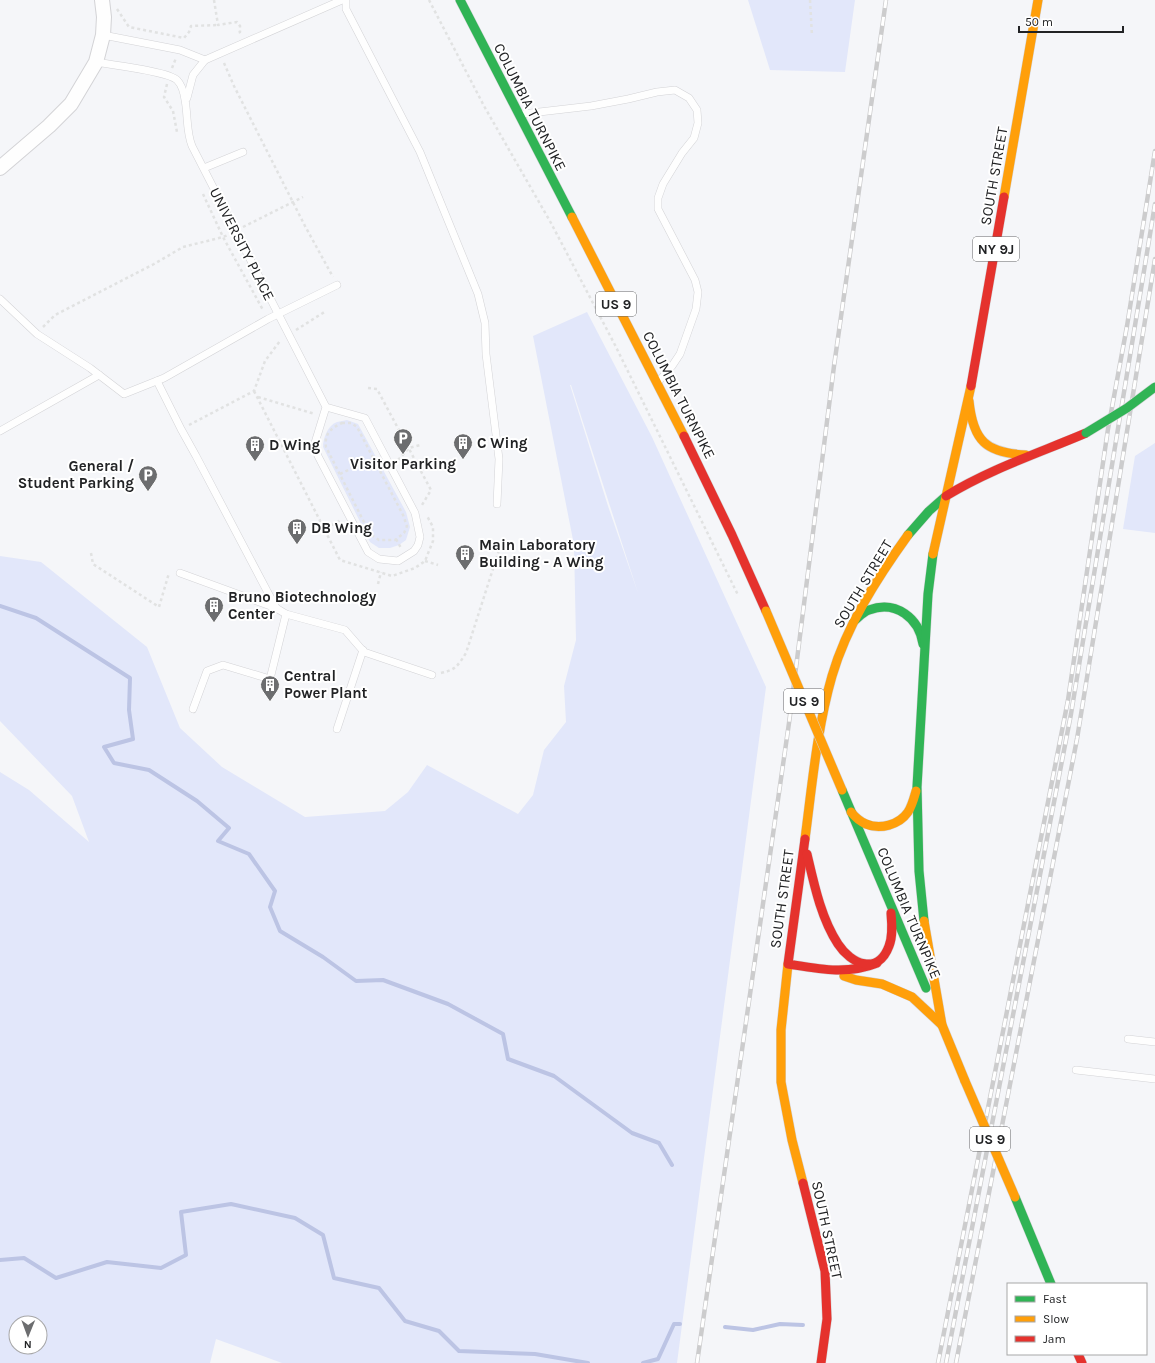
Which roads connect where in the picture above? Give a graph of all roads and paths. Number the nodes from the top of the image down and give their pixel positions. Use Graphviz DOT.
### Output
graph roads {
  1 [pos="214,0"];
  2 [pos="342,0"];
  3 [pos="346,0"];
  4 [pos="429,0"];
  5 [pos="460,0"];
  6 [pos="810,0"];
  7 [pos="1038,0"];
  8 [pos="108,3"];
  9 [pos="218,25"];
  10 [pos="103,34"];
  11 [pos="235,36"];
  12 [pos="812,36"];
  13 [pos="222,53"];
  14 [pos="205,60"];
  15 [pos="96,62"];
  16 [pos="192,74"];
  17 [pos="173,78"];
  18 [pos="186,104"];
  19 [pos="518,114"];
  20 [pos="243,152"];
  21 [pos="0,168"];
  22 [pos="204,168"];
  23 [pos="303,197"];
  24 [pos="294,202"];
  25 [pos="236,231"];
  26 [pos="337,284"];
  27 [pos="0,299"];
  28 [pos="326,311"];
  29 [pos="278,314"];
  30 [pos="38,334"];
  31 [pos="289,335"];
  32 [pos="99,375"];
  33 [pos="157,381"];
  34 [pos="657,382"];
  35 [pos="1155,387"];
  36 [pos="368,388"];
  37 [pos="254,392"];
  38 [pos="257,397"];
  39 [pos="969,400"];
  40 [pos="326,407"];
  41 [pos="323,417"];
  42 [pos="180,429"];
  43 [pos="0,431"];
  44 [pos="420,445"];
  45 [pos="409,448"];
  46 [pos="384,453"];
  47 [pos="1038,453"];
  48 [pos="374,458"];
  49 [pos="392,468"];
  50 [pos="340,474"];
  51 [pos="946,496"];
  52 [pos="497,504"];
  53 [pos="358,511"];
  54 [pos="349,515"];
  55 [pos="324,529"];
  56 [pos="316,534"];
  57 [pos="500,547"];
  58 [pos="91,553"];
  59 [pos="425,561"];
  60 [pos="438,565"];
  61 [pos="381,572"];
  62 [pos="180,573"];
  63 [pos="378,584"];
  64 [pos="739,597"];
  65 [pos="276,608"];
  66 [pos="286,614"];
  67 [pos="854,622"];
  68 [pos="924,649"];
  69 [pos="363,650"];
  70 [pos="432,675"];
  71 [pos="193,709"];
  72 [pos="336,729"];
  73 [pos="917,787"];
  74 [pos="851,812"];
  75 [pos="805,838"];
  76 [pos="889,902"];
  77 [pos="877,963"];
  78 [pos="788,964"];
  79 [pos="832,971"];
  80 [pos="942,1026"];
  81 [pos="1128,1039"];
  82 [pos="1155,1042"];
  83 [pos="1076,1070"];
  84 [pos="1155,1079"];
  85 [pos="1050,1283"];
  86 [pos="821,1363"];
  1 -- 9 [label="path"];
  2 -- 13 [label="lane"];
  3 -- 52 [label="lane"];
  4 -- 64 [label="path"];
  5 -- 19 [label="main road, COLUMBIA TURNPIKE / US 9"];
  6 -- 12 [label="path"];
  7 -- 39 [label="main road, SOUTH STREET / NY 9J"];
  8 -- 9 [label="path"];
  8 -- 10 [label="street"];
  9 -- 11 [label="path"];
  10 -- 14 [label="lane"];
  10 -- 15 [label="street"];
  13 -- 14 [label="lane"];
  13 -- 24 [label="path"];
  14 -- 16 [label="lane"];
  15 -- 17 [label="lane"];
  15 -- 21 [label="street"];
  16 -- 17 [label="lane"];
  16 -- 18 [label="lane"];
  17 -- 18 [label="lane, UNIVERSITY PLACE"];
  18 -- 22 [label="lane, UNIVERSITY PLACE"];
  19 -- 34 [label="main road, COLUMBIA TURNPIKE / US 9"];
  19 -- 34 [label="lane"];
  20 -- 22 [label="lane"];
  22 -- 25 [label="lane, UNIVERSITY PLACE"];
  23 -- 24 [label="path"];
  24 -- 25 [label="path"];
  24 -- 26 [label="path"];
  25 -- 29 [label="lane, UNIVERSITY PLACE"];
  25 -- 30 [label="path"];
  26 -- 29 [label="lane"];
  27 -- 30 [label="lane"];
  28 -- 31 [label="path"];
  29 -- 31 [label="lane, UNIVERSITY PLACE"];
  29 -- 33 [label="lane"];
  30 -- 32 [label="lane"];
  31 -- 37 [label="path"];
  31 -- 40 [label="lane, UNIVERSITY PLACE"];
  32 -- 33 [label="lane"];
  32 -- 43 [label="lane"];
  33 -- 42 [label="lane"];
  34 -- 74 [label="main road, COLUMBIA TURNPIKE / US 9, bridge"];
  35 -- 47 [label="main road, bridge"];
  36 -- 45 [label="path"];
  37 -- 38 [label="path"];
  37 -- 42 [label="path"];
  38 -- 41 [label="path"];
  38 -- 55 [label="path"];
  39 -- 47 [label="main road"];
  39 -- 51 [label="main road, SOUTH STREET / NY 9J"];
  40 -- 41 [label="lane"];
  40 -- 46 [label="lane"];
  41 -- 54 [label="lane"];
  42 -- 65 [label="lane"];
  44 -- 45 [label="path"];
  45 -- 49 [label="path"];
  45 -- 59 [label="path"];
  46 -- 48 [label="path"];
  46 -- 49 [label="lane"];
  47 -- 51 [label="main road"];
  48 -- 50 [label="path"];
  48 -- 50 [label="path"];
  48 -- 53 [label="path"];
  49 -- 54 [label="lane"];
  50 -- 53 [label="path"];
  51 -- 67 [label="main road, SOUTH STREET"];
  51 -- 68 [label="main road"];
  53 -- 54 [label="path"];
  54 -- 55 [label="path"];
  55 -- 56 [label="path"];
  55 -- 61 [label="path"];
  57 -- 70 [label="path"];
  58 -- 62 [label="path"];
  59 -- 60 [label="path"];
  59 -- 61 [label="path"];
  61 -- 63 [label="path"];
  62 -- 65 [label="lane"];
  65 -- 66 [label="lane"];
  66 -- 69 [label="lane"];
  66 -- 71 [label="lane"];
  67 -- 68 [label="main road"];
  67 -- 75 [label="main road, SOUTH STREET"];
  68 -- 73 [label="main road"];
  69 -- 70 [label="lane"];
  69 -- 72 [label="lane"];
  73 -- 74 [label="main road"];
  73 -- 80 [label="main road"];
  74 -- 76 [label="main road, COLUMBIA TURNPIKE / US 9"];
  75 -- 77 [label="main road"];
  75 -- 78 [label="main road, SOUTH STREET"];
  76 -- 77 [label="main road"];
  76 -- 80 [label="main road, COLUMBIA TURNPIKE / US 9"];
  77 -- 79 [label="main road"];
  78 -- 79 [label="main road"];
  78 -- 86 [label="main road, SOUTH STREET"];
  79 -- 80 [label="main road"];
  80 -- 85 [label="main road, US 9, bridge"];
  81 -- 82 [label="lane"];
  83 -- 84 [label="lane"];
}
